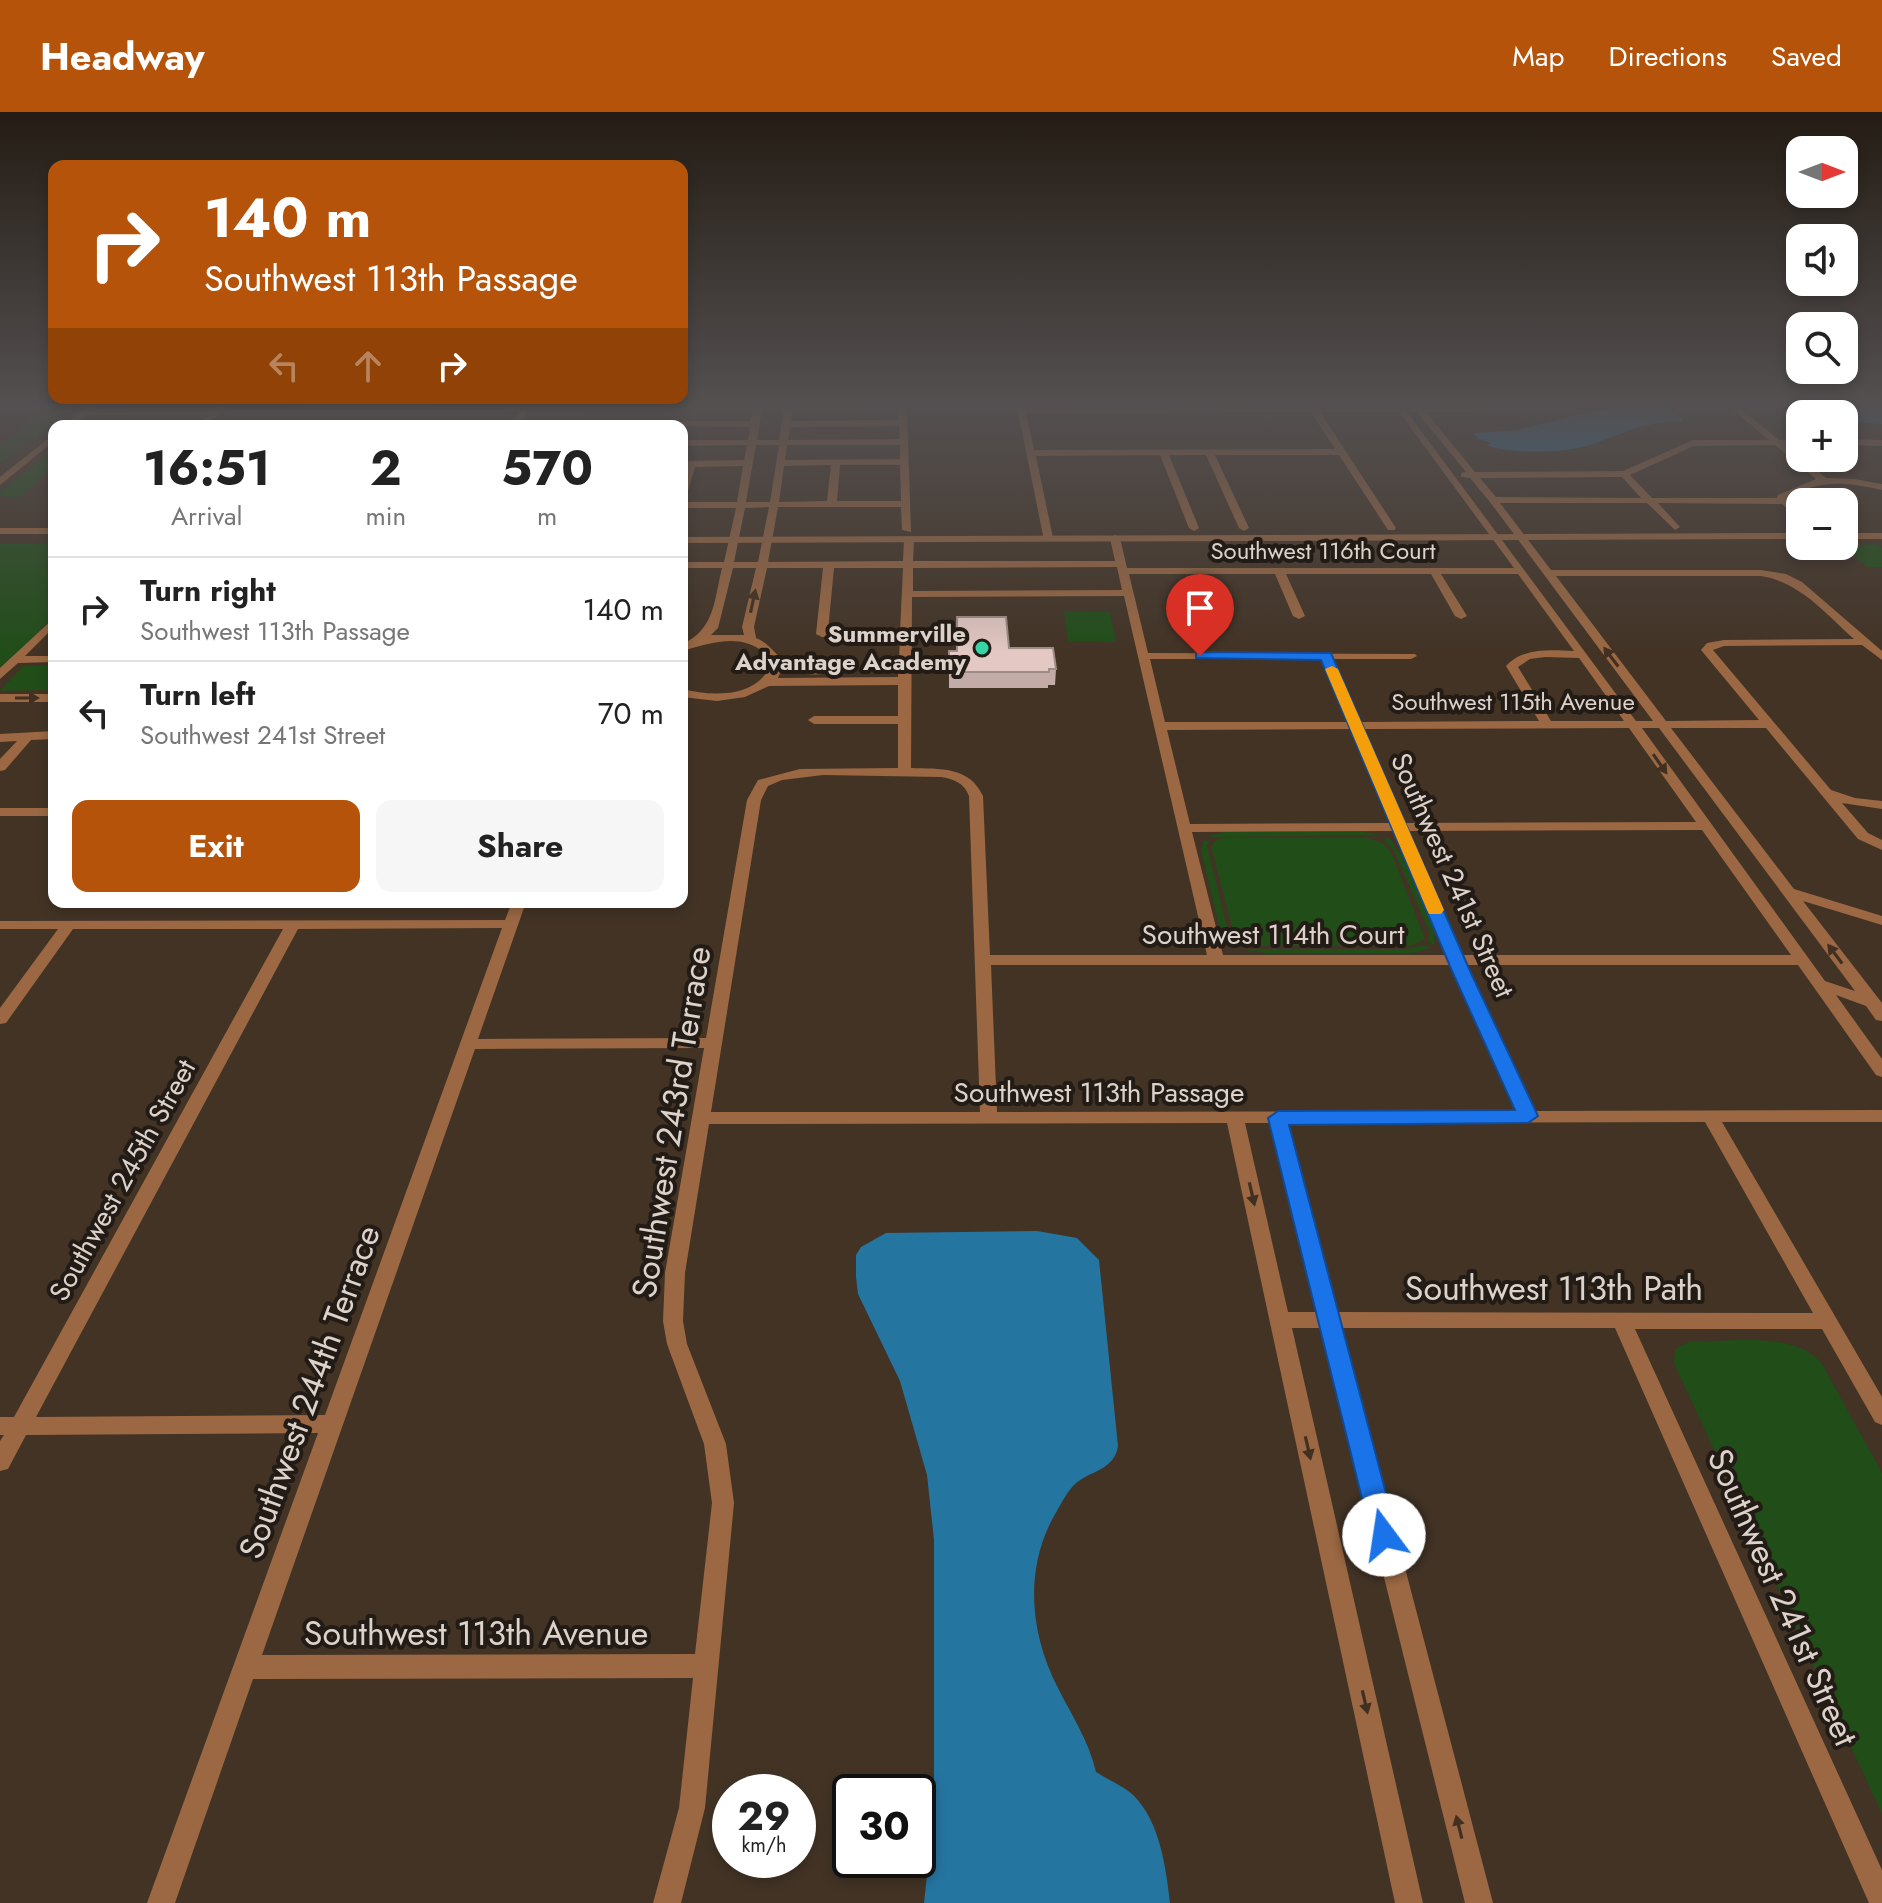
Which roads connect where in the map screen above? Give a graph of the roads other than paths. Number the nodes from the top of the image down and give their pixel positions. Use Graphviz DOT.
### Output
graph roads {
  1 [pos="743,486"];
  2 [pos="777,486"];
  3 [pos="834,486"];
  4 [pos="906,486"];
  5 [pos="1038,486"];
  6 [pos="1177,486"];
  7 [pos="1224,486"];
  8 [pos="1364,486"];
  9 [pos="1458,486"];
  10 [pos="1480,486"];
  11 [pos="1635,486"];
  12 [pos="1802,486"];
  13 [pos="1493,500"];
  14 [pos="1649,500"];
  15 [pos="1782,501"];
  16 [pos="832,504"];
  17 [pos="906,504"];
  18 [pos="688,505"];
  19 [pos="738,505"];
  20 [pos="776,505"];
  21 [pos="1786,505"];
  22 [pos="1675,527"];
  23 [pos="1786,527"];
  24 [pos="1858,527"];
  25 [pos="1882,527"];
  26 [pos="1194,528"];
  27 [pos="1244,528"];
  28 [pos="1391,528"];
  29 [pos="0,531"];
  30 [pos="48,531"];
  31 [pos="688,531"];
  32 [pos="1493,532"];
  33 [pos="1517,532"];
  34 [pos="1048,533"];
  35 [pos="908,534"];
  36 [pos="736,535"];
  37 [pos="769,535"];
  38 [pos="1786,536"];
  39 [pos="1858,536"];
  40 [pos="1882,536"];
  41 [pos="1115,538"];
  42 [pos="688,539"];
  43 [pos="48,541"];
  44 [pos="0,542"];
  45 [pos="829,564"];
  46 [pos="907,564"];
  47 [pos="688,565"];
  48 [pos="728,565"];
  49 [pos="761,565"];
  50 [pos="1122,568"];
  51 [pos="1279,571"];
  52 [pos="1434,571"];
  53 [pos="1522,571"];
  54 [pos="1548,573"];
  55 [pos="1129,593"];
  56 [pos="907,594"];
  57 [pos="1299,616"];
  58 [pos="1461,616"];
  59 [pos="48,629"];
  60 [pos="906,636"];
  61 [pos="699,641"];
  62 [pos="751,641"];
  63 [pos="1865,642"];
  64 [pos="688,646"];
  65 [pos="1582,655"];
  66 [pos="1145,656"];
  67 [pos="1326,656"];
  68 [pos="1411,656"];
  69 [pos="1882,657"];
  70 [pos="48,659"];
  71 [pos="15,660"];
  72 [pos="778,662"];
  73 [pos="0,675"];
  74 [pos="904,676"];
  75 [pos="768,682"];
  76 [pos="688,694"];
  77 [pos="0,698"];
  78 [pos="48,698"];
  79 [pos="814,720"];
  80 [pos="904,720"];
  81 [pos="1661,723"];
  82 [pos="1547,724"];
  83 [pos="1632,724"];
  84 [pos="1768,724"];
  85 [pos="1355,725"];
  86 [pos="1162,726"];
  87 [pos="48,736"];
  88 [pos="0,738"];
  89 [pos="26,738"];
  90 [pos="0,767"];
  91 [pos="905,773"];
  92 [pos="1827,793"];
  93 [pos="1881,806"];
  94 [pos="0,812"];
  95 [pos="48,812"];
  96 [pos="1399,826"];
  97 [pos="1704,826"];
  98 [pos="1185,828"];
  99 [pos="1882,846"];
  100 [pos="1746,883"];
  101 [pos="1785,888"];
  102 [pos="517,908"];
  103 [pos="1882,921"];
  104 [pos="511,924"];
  105 [pos="0,925"];
  106 [pos="69,925"];
  107 [pos="293,925"];
  108 [pos="983,960"];
  109 [pos="1216,960"];
  110 [pos="1457,960"];
  111 [pos="1804,960"];
  112 [pos="1822,985"];
  113 [pos="1879,1008"];
  114 [pos="0,1019"];
  115 [pos="713,1043"];
  116 [pos="468,1044"];
  117 [pos="1882,1071"];
  118 [pos="1528,1116"];
  119 [pos="1710,1116"];
  120 [pos="1882,1116"];
  121 [pos="700,1118"];
  122 [pos="989,1118"];
  123 [pos="1235,1118"];
  124 [pos="1278,1118"];
  125 [pos="1280,1320"];
  126 [pos="1329,1320"];
  127 [pos="1622,1321"];
  128 [pos="1827,1321"];
  129 [pos="1882,1416"];
  130 [pos="331,1424"];
  131 [pos="10,1426"];
  132 [pos="0,1462"];
  133 [pos="708,1666"];
  134 [pos="244,1667"];
  135 [pos="1882,1901"];
  136 [pos="161,1903"];
  137 [pos="667,1903"];
  138 [pos="1409,1903"];
  139 [pos="1479,1903"];
  1 -- 19 [label="street"];
  2 -- 20 [label="street"];
  3 -- 16 [label="street"];
  4 -- 17 [label="street"];
  5 -- 34 [label="street"];
  6 -- 26 [label="street"];
  7 -- 27 [label="street"];
  8 -- 28 [label="street"];
  9 -- 32 [label="street"];
  10 -- 13 [label="street"];
  11 -- 14 [label="street"];
  12 -- 15 [label="street"];
  13 -- 14 [label="street"];
  13 -- 33 [label="street"];
  14 -- 15 [label="street"];
  14 -- 22 [label="street"];
  15 -- 21 [label="street"];
  16 -- 17 [label="street"];
  16 -- 20 [label="street"];
  17 -- 35 [label="street"];
  18 -- 19 [label="street"];
  19 -- 20 [label="street"];
  19 -- 36 [label="street"];
  20 -- 37 [label="street"];
  22 -- 23 [label="street"];
  22 -- 33 [label="street"];
  24 -- 25 [label="street"];
  26 -- 27 [label="street"];
  26 -- 34 [label="street"];
  27 -- 28 [label="street"];
  28 -- 32 [label="street"];
  29 -- 30 [label="street"];
  31 -- 36 [label="street"];
  32 -- 33 [label="street"];
  32 -- 41 [label="street"];
  32 -- 53 [label="street"];
  33 -- 38 [label="street"];
  33 -- 54 [label="street"];
  34 -- 35 [label="street"];
  34 -- 41 [label="street"];
  35 -- 37 [label="street"];
  35 -- 46 [label="street"];
  36 -- 37 [label="street"];
  36 -- 42 [label="street"];
  36 -- 48 [label="street"];
  37 -- 49 [label="street"];
  39 -- 40 [label="street"];
  41 -- 50 [label="street"];
  43 -- 44 [label="street"];
  45 -- 46 [label="street, Southwest 116th Court"];
  45 -- 49 [label="street, Southwest 116th Court"];
  45 -- 60 [label="street"];
  46 -- 50 [label="street, Southwest 116th Court"];
  46 -- 56 [label="street"];
  47 -- 48 [label="street, Southwest 116th Court"];
  48 -- 49 [label="street, Southwest 116th Court"];
  48 -- 61 [label="street"];
  62 -- 49 [label="street, one-way"];
  50 -- 51 [label="street, Southwest 116th Court"];
  50 -- 55 [label="street"];
  51 -- 52 [label="street, Southwest 116th Court"];
  51 -- 57 [label="street"];
  52 -- 53 [label="street, Southwest 116th Court"];
  52 -- 58 [label="street"];
  53 -- 65 [label="street"];
  54 -- 63 [label="street"];
  81 -- 54 [label="street, one-way"];
  55 -- 56 [label="street"];
  55 -- 66 [label="street"];
  56 -- 60 [label="street"];
  59 -- 71 [label="street"];
  60 -- 74 [label="street"];
  61 -- 62 [label="street"];
  61 -- 64 [label="street"];
  62 -- 72 [label="street"];
  63 -- 69 [label="street"];
  63 -- 84 [label="street"];
  65 -- 82 [label="street"];
  65 -- 83 [label="street"];
  66 -- 67 [label="street"];
  66 -- 86 [label="street"];
  67 -- 68 [label="street"];
  67 -- 85 [label="street, Southwest 241st Street"];
  70 -- 71 [label="street"];
  71 -- 73 [label="street"];
  72 -- 74 [label="street"];
  72 -- 75 [label="street"];
  74 -- 75 [label="street"];
  74 -- 80 [label="street"];
  75 -- 76 [label="street"];
  77 -- 78 [label="street, one-way"];
  79 -- 80 [label="street"];
  80 -- 91 [label="street"];
  81 -- 83 [label="street, Southwest 115th Avenue"];
  81 -- 84 [label="street, Southwest 115th Avenue"];
  81 -- 101 [label="street"];
  82 -- 83 [label="street, Southwest 115th Avenue"];
  82 -- 85 [label="street, Southwest 115th Avenue"];
  83 -- 97 [label="street, one-way"];
  84 -- 92 [label="street"];
  85 -- 86 [label="street, Southwest 115th Avenue"];
  85 -- 96 [label="street, Southwest 241st Street"];
  86 -- 98 [label="street"];
  87 -- 89 [label="street"];
  88 -- 89 [label="street"];
  89 -- 90 [label="street"];
  91 -- 108 [label="street"];
  91 -- 115 [label="street, Southwest 243rd Terrace"];
  92 -- 93 [label="street"];
  92 -- 99 [label="street"];
  94 -- 95 [label="street"];
  96 -- 97 [label="street"];
  96 -- 98 [label="street"];
  96 -- 110 [label="street, Southwest 241st Street"];
  97 -- 100 [label="street"];
  98 -- 109 [label="street"];
  100 -- 101 [label="street"];
  100 -- 111 [label="street"];
  101 -- 103 [label="street"];
  113 -- 101 [label="street, one-way"];
  102 -- 104 [label="street, Southwest 244th Terrace"];
  104 -- 107 [label="street"];
  104 -- 116 [label="street, Southwest 244th Terrace"];
  105 -- 106 [label="street"];
  106 -- 107 [label="street"];
  106 -- 114 [label="street"];
  107 -- 131 [label="street, Southwest 245th Street"];
  108 -- 109 [label="street, Southwest 114th Court"];
  108 -- 122 [label="street"];
  109 -- 110 [label="street, Southwest 114th Court"];
  110 -- 111 [label="street, Southwest 114th Court"];
  110 -- 118 [label="street, Southwest 241st Street"];
  111 -- 112 [label="street"];
  112 -- 113 [label="street"];
  112 -- 117 [label="street"];
  115 -- 116 [label="street"];
  115 -- 121 [label="street, Southwest 243rd Terrace"];
  116 -- 130 [label="street, Southwest 244th Terrace"];
  118 -- 119 [label="street, Southwest 113th Passage"];
  118 -- 124 [label="street, Southwest 113th Passage"];
  119 -- 120 [label="street, Southwest 113th Passage"];
  119 -- 128 [label="street"];
  121 -- 122 [label="street, Southwest 113th Passage"];
  121 -- 133 [label="street, Southwest 243rd Terrace"];
  122 -- 123 [label="street, Southwest 113th Passage"];
  123 -- 124 [label="street, Southwest 113th Passage"];
  123 -- 125 [label="street, one-way"];
  124 -- 126 [label="street"];
  125 -- 126 [label="street, Southwest 113th Path"];
  125 -- 138 [label="street, one-way"];
  126 -- 127 [label="street, Southwest 113th Path"];
  139 -- 126 [label="street, one-way"];
  127 -- 128 [label="street, Southwest 113th Path"];
  127 -- 135 [label="street, Southwest 241st Street"];
  128 -- 129 [label="street"];
  130 -- 131 [label="street"];
  130 -- 134 [label="street, Southwest 244th Terrace"];
  131 -- 132 [label="street, Southwest 245th Street"];
  133 -- 134 [label="street, Southwest 113th Avenue"];
  133 -- 137 [label="street, Southwest 243rd Terrace"];
  134 -- 136 [label="street, Southwest 244th Terrace"];
}
